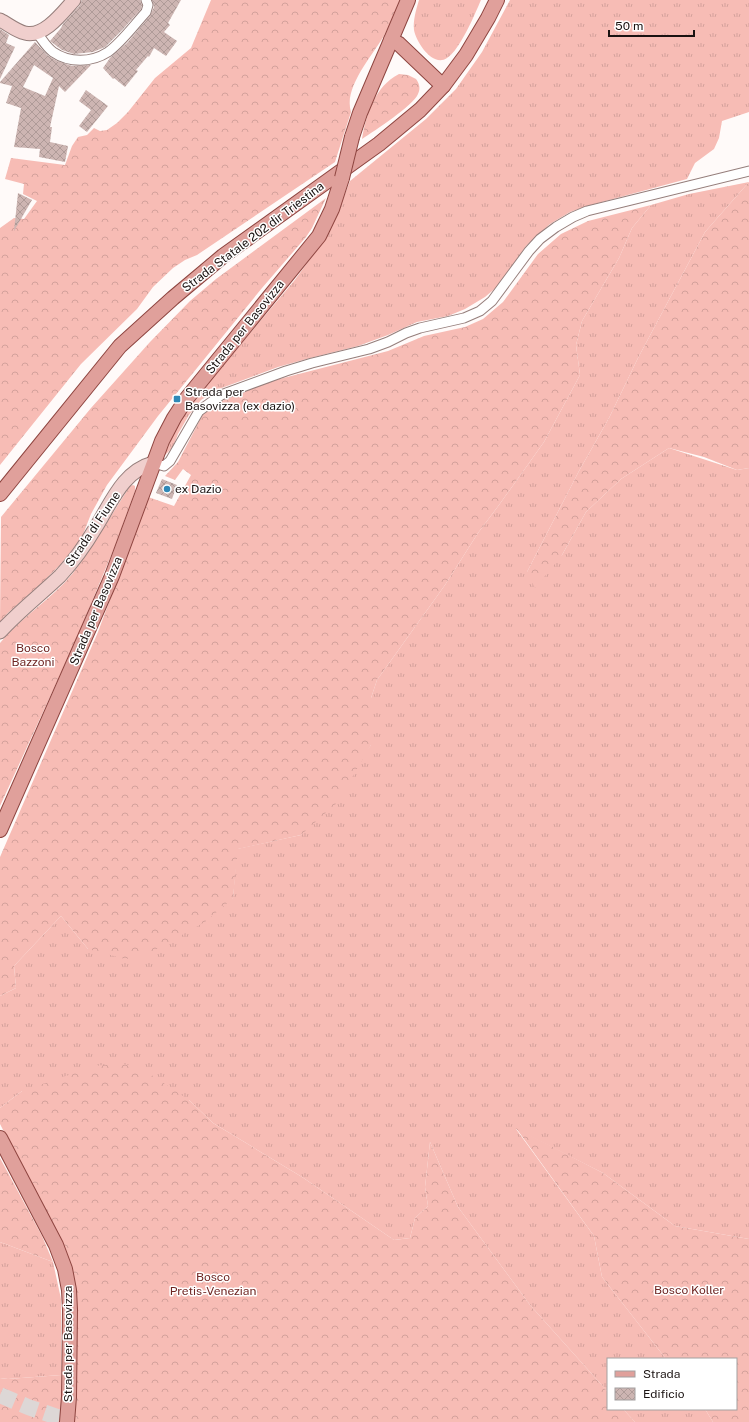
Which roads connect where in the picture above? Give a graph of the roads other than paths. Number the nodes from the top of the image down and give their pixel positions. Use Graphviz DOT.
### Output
graph roads {
  1 [pos="74,0"];
  2 [pos="146,0"];
  3 [pos="408,0"];
  4 [pos="496,0"];
  5 [pos="0,20"];
  6 [pos="37,33"];
  7 [pos="391,40"];
  8 [pos="443,86"];
  9 [pos="749,171"];
  10 [pos="153,463"];
  11 [pos="0,494"];
  12 [pos="0,632"];
  13 [pos="0,830"];
  14 [pos="0,1138"];
  15 [pos="67,1422"];
  1 -- 6 [label="street"];
  2 -- 6 [label="street"];
  3 -- 7 [label="main road, Strada per Basovizza"];
  4 -- 8 [label="main road, Strada Statale 202 dir Triestina"];
  5 -- 6 [label="street"];
  7 -- 8 [label="main road"];
  7 -- 10 [label="main road, Strada per Basovizza, bridge"];
  8 -- 11 [label="main road, Strada Statale 202 dir Triestina"];
  9 -- 10 [label="street"];
  10 -- 12 [label="street, Strada di Fiume"];
  10 -- 13 [label="main road, Strada per Basovizza"];
  14 -- 15 [label="main road, Strada per Basovizza"];
}
